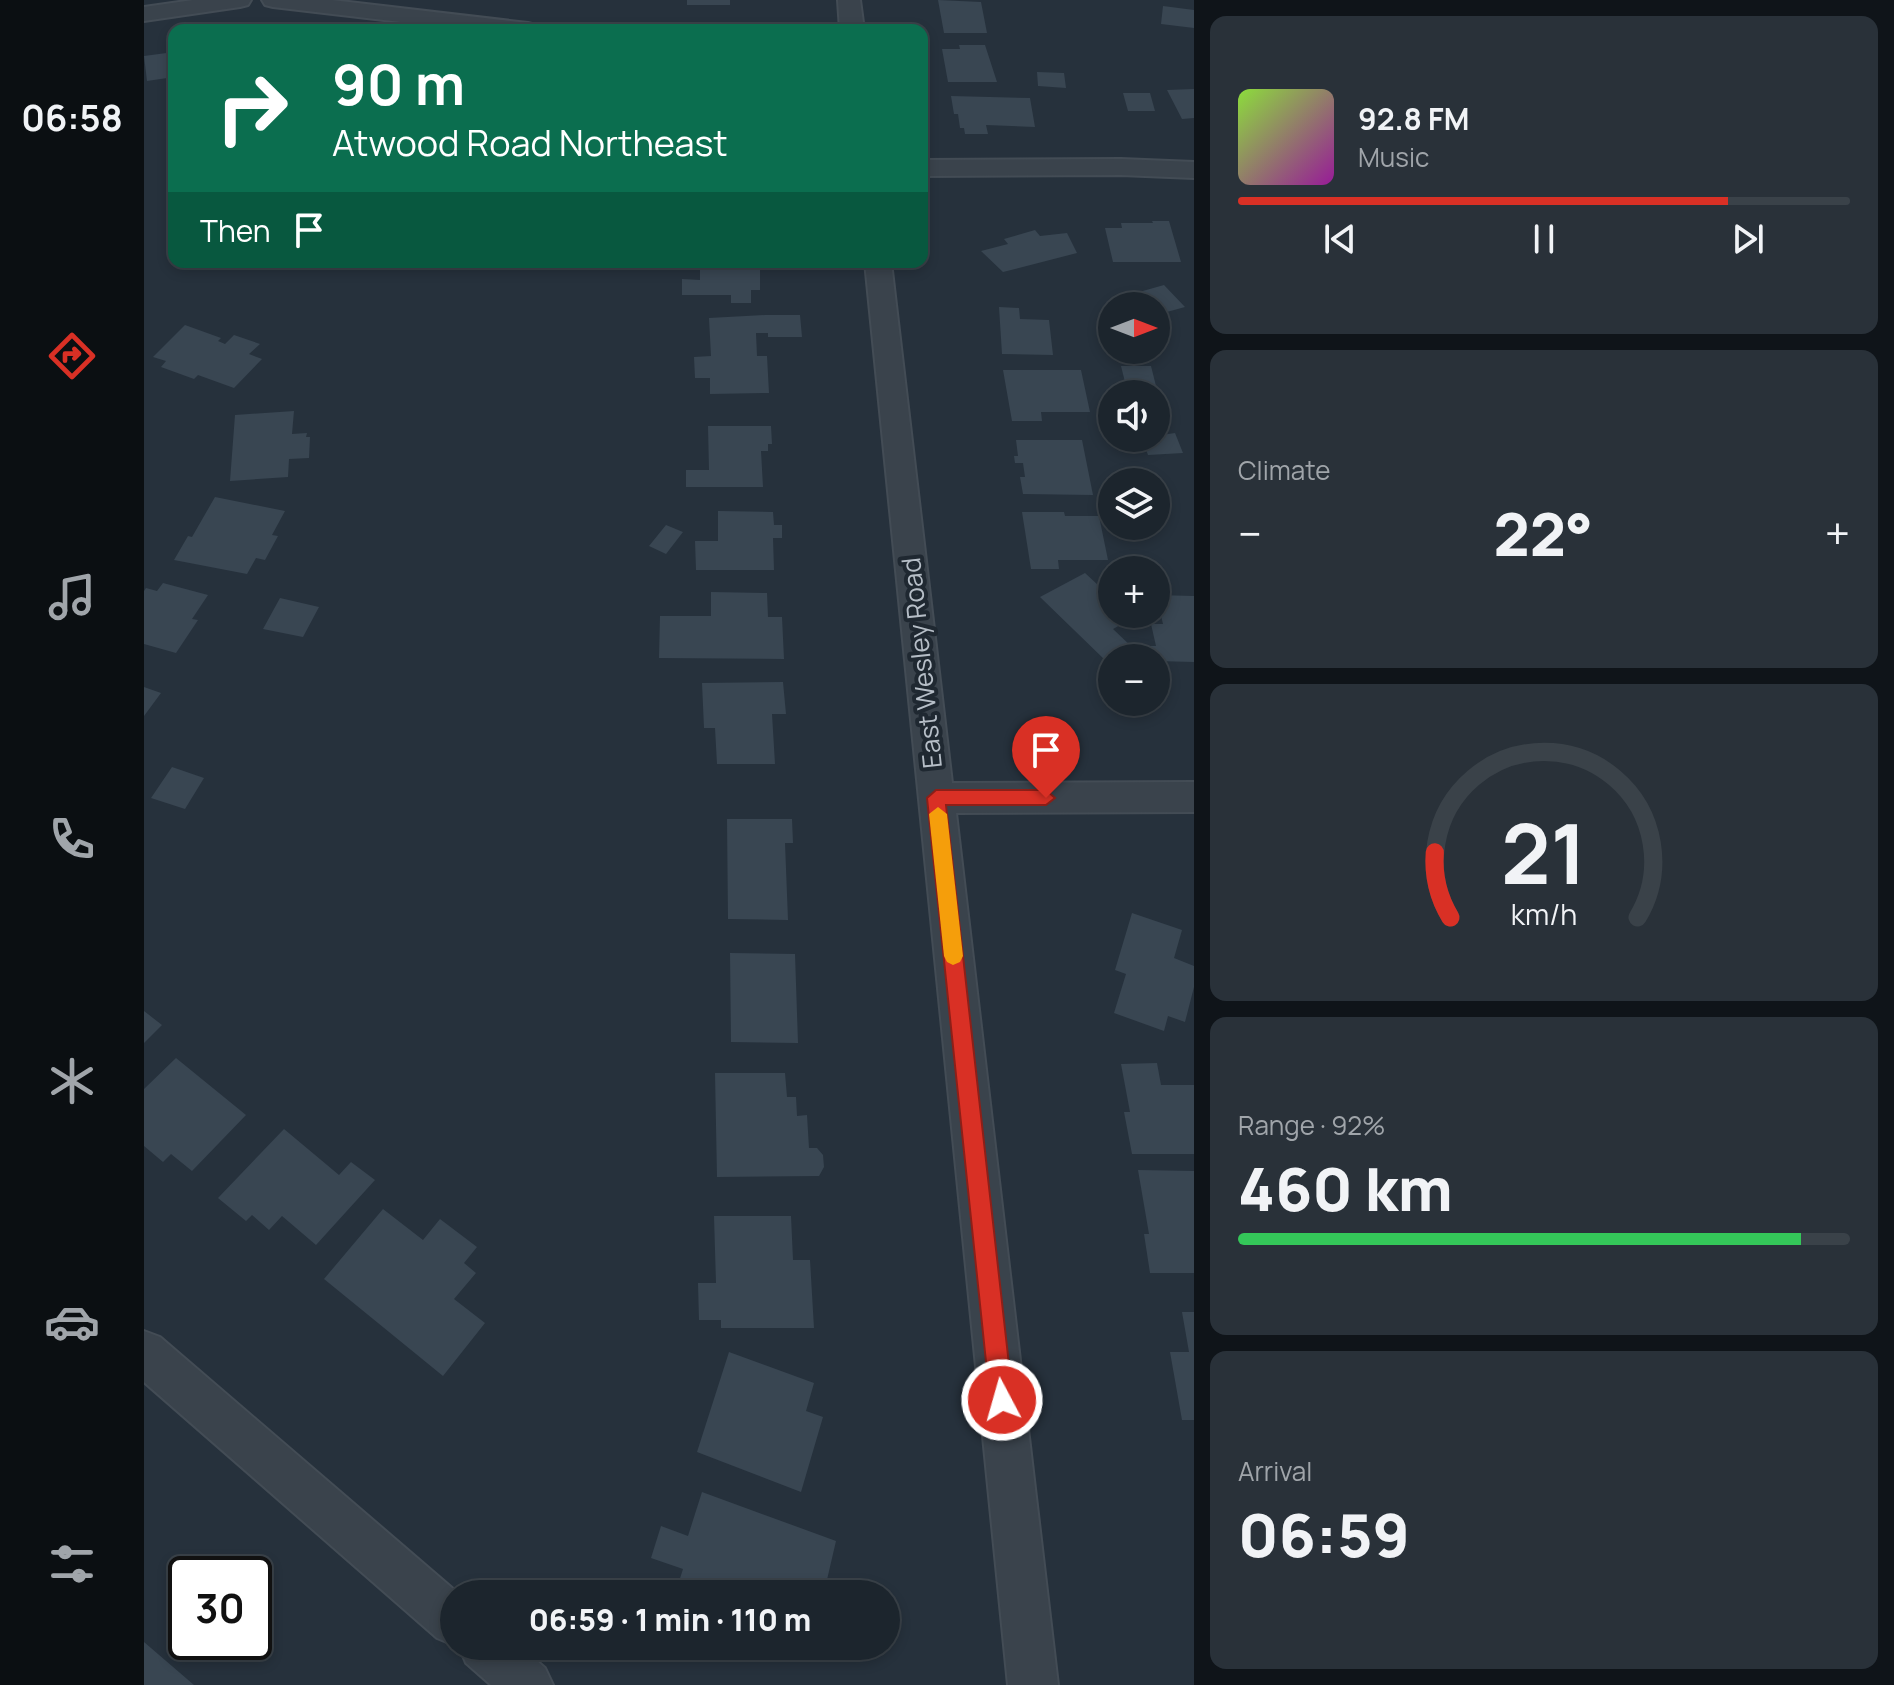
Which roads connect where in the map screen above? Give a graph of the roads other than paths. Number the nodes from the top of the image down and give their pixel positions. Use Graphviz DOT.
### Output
graph roads {
  1 [pos="240,0"];
  2 [pos="273,0"];
  3 [pos="849,0"];
  4 [pos="144,14"];
  5 [pos="477,24"];
  6 [pos="851,24"];
  7 [pos="928,168"];
  8 [pos="1194,170"];
  9 [pos="879,268"];
  10 [pos="1194,797"];
  11 [pos="936,798"];
  12 [pos="144,1353"];
  13 [pos="440,1609"];
  14 [pos="499,1660"];
  15 [pos="528,1685"];
  16 [pos="1033,1685"];
  1 -- 4 [label="street"];
  2 -- 5 [label="street"];
  3 -- 6 [label="street"];
  7 -- 8 [label="street"];
  9 -- 11 [label="street, East Wesley Road"];
  10 -- 11 [label="street"];
  11 -- 16 [label="street, East Wesley Road"];
  12 -- 13 [label="street"];
  14 -- 15 [label="street"];
}
